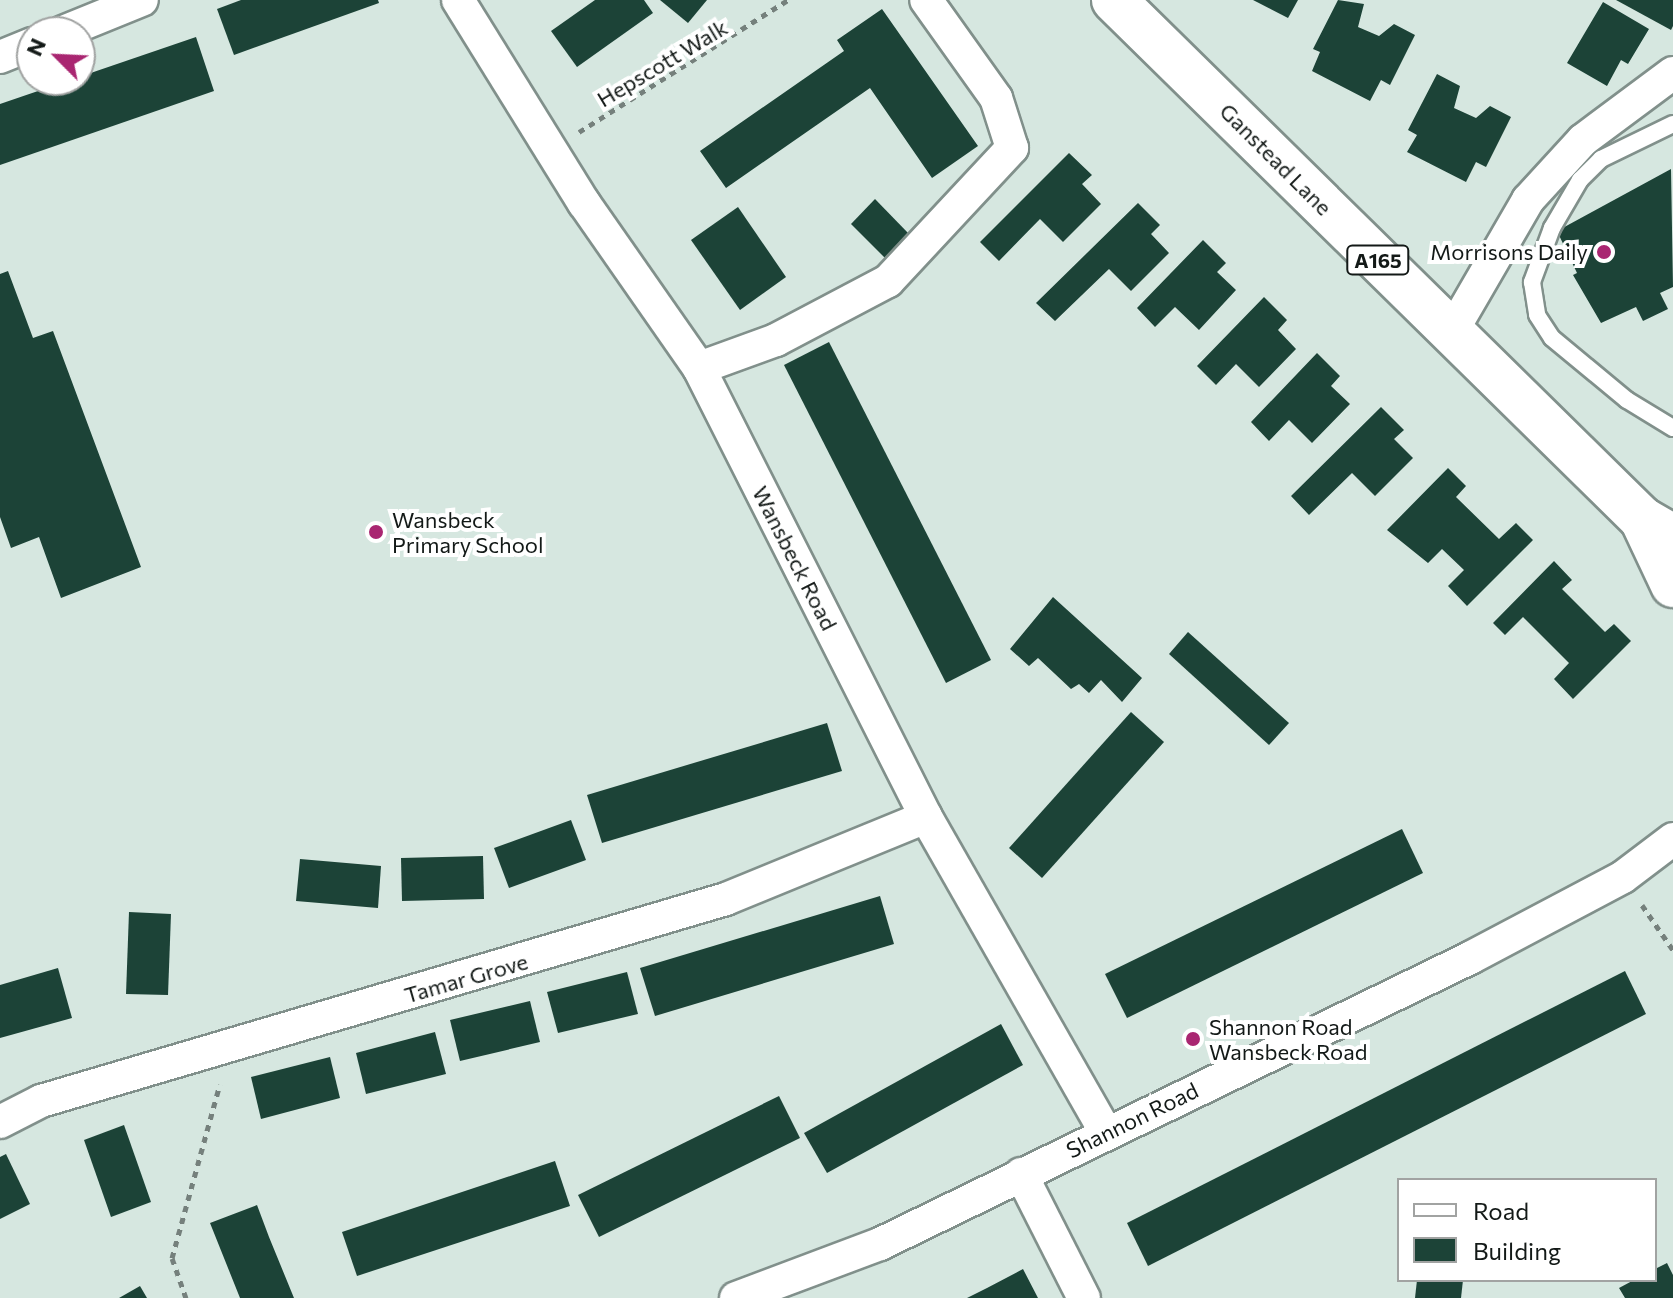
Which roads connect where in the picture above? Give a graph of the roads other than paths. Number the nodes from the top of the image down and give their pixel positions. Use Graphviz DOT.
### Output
graph roads {
  1 [pos="142,0"];
  2 [pos="458,0"];
  3 [pos="926,0"];
  4 [pos="1114,0"];
  5 [pos="96,19"];
  6 [pos="1673,73"];
  7 [pos="1673,124"];
  8 [pos="1451,333"];
  9 [pos="699,368"];
  10 [pos="1673,428"];
  11 [pos="1658,528"];
  12 [pos="1673,585"];
  13 [pos="926,817"];
  14 [pos="1655,859"];
  15 [pos="0,1122"];
  16 [pos="1106,1132"];
  17 [pos="1021,1174"];
  18 [pos="736,1298"];
  19 [pos="1084,1298"];
  1 -- 5 [label="street"];
  2 -- 9 [label="street, Wansbeck Road"];
  3 -- 9 [label="street"];
  4 -- 8 [label="highway, Ganstead Lane / A165"];
  6 -- 8 [label="street"];
  7 -- 10 [label="lane"];
  8 -- 11 [label="highway, Ganstead Lane / A165"];
  9 -- 13 [label="street, Wansbeck Road"];
  11 -- 12 [label="highway, Ganstead Lane / A165"];
  13 -- 15 [label="street, Tamar Grove"];
  13 -- 16 [label="street, Wansbeck Road"];
  14 -- 16 [label="street, Shannon Road"];
  16 -- 17 [label="street, Shannon Road"];
  17 -- 18 [label="street, Shannon Road"];
  17 -- 19 [label="street"];
}
